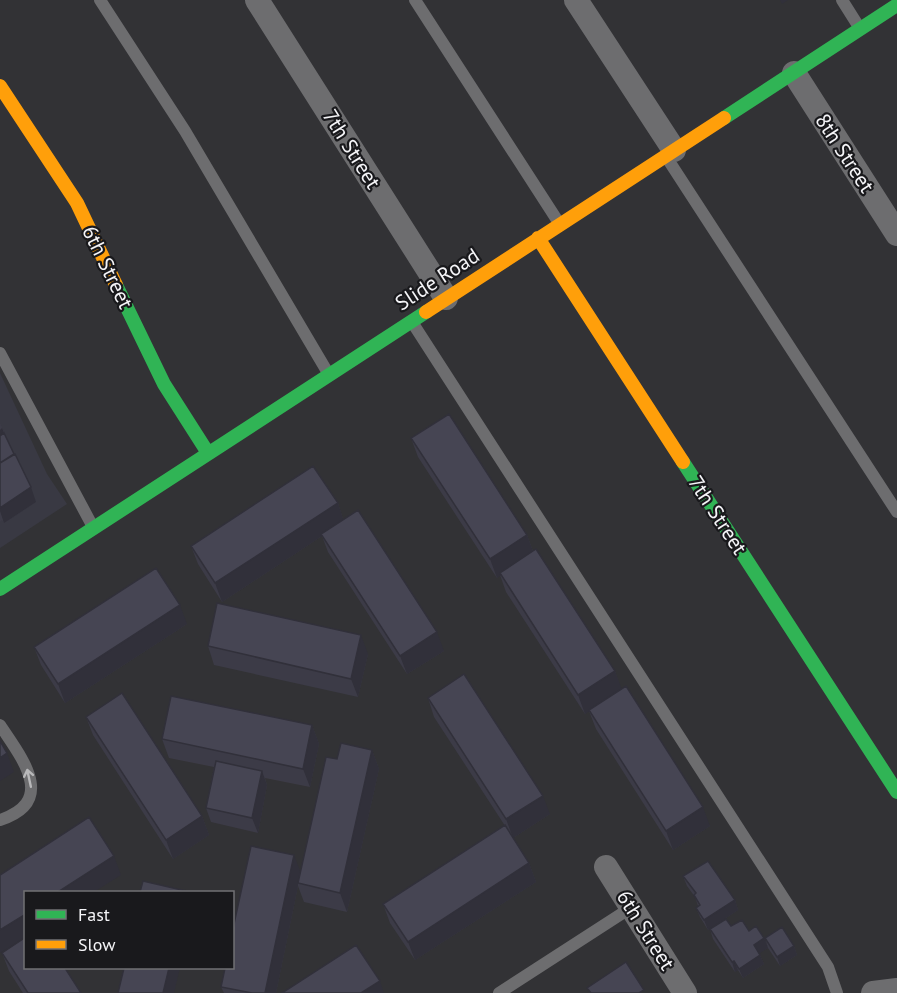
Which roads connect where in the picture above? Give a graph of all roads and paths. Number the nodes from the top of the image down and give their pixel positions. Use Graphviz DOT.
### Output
graph roads {
  1 [pos="100,0"];
  2 [pos="257,0"];
  3 [pos="415,0"];
  4 [pos="576,0"];
  5 [pos="842,0"];
  6 [pos="897,5"];
  7 [pos="860,29"];
  8 [pos="794,73"];
  9 [pos="0,86"];
  10 [pos="670,153"];
  11 [pos="560,224"];
  12 [pos="897,234"];
  13 [pos="538,238"];
  14 [pos="446,298"];
  15 [pos="411,321"];
  16 [pos="0,353"];
  17 [pos="329,375"];
  18 [pos="208,453"];
  19 [pos="897,512"];
  20 [pos="94,528"];
  21 [pos="0,589"];
  22 [pos="0,725"];
  23 [pos="897,792"];
  24 [pos="0,820"];
  25 [pos="606,867"];
  26 [pos="632,907"];
  27 [pos="897,990"];
  28 [pos="499,993"];
  29 [pos="685,993"];
  30 [pos="837,993"];
  31 [pos="873,993"];
  1 -- 17 [label="lane"];
  2 -- 14 [label="street, 7th Street"];
  3 -- 11 [label="lane"];
  4 -- 10 [label="street"];
  5 -- 7 [label="lane"];
  6 -- 7 [label="main road, Slide Road"];
  7 -- 8 [label="main road, Slide Road"];
  8 -- 10 [label="main road, Slide Road"];
  8 -- 12 [label="street, 8th Street"];
  9 -- 18 [label="main road, 6th Street"];
  10 -- 11 [label="main road, Slide Road"];
  10 -- 19 [label="lane"];
  11 -- 13 [label="main road, Slide Road"];
  13 -- 14 [label="main road, Slide Road"];
  13 -- 23 [label="main road, 7th Street"];
  14 -- 15 [label="main road, Slide Road"];
  15 -- 17 [label="main road, Slide Road"];
  15 -- 30 [label="lane"];
  16 -- 20 [label="lane"];
  17 -- 18 [label="main road, Slide Road"];
  18 -- 20 [label="main road, Slide Road"];
  20 -- 21 [label="main road, Slide Road"];
  24 -- 22 [label="lane, one-way"];
  25 -- 26 [label="street, 6th Street"];
  26 -- 28 [label="lane"];
  26 -- 29 [label="street, 6th Street"];
  27 -- 31 [label="street"];
}
